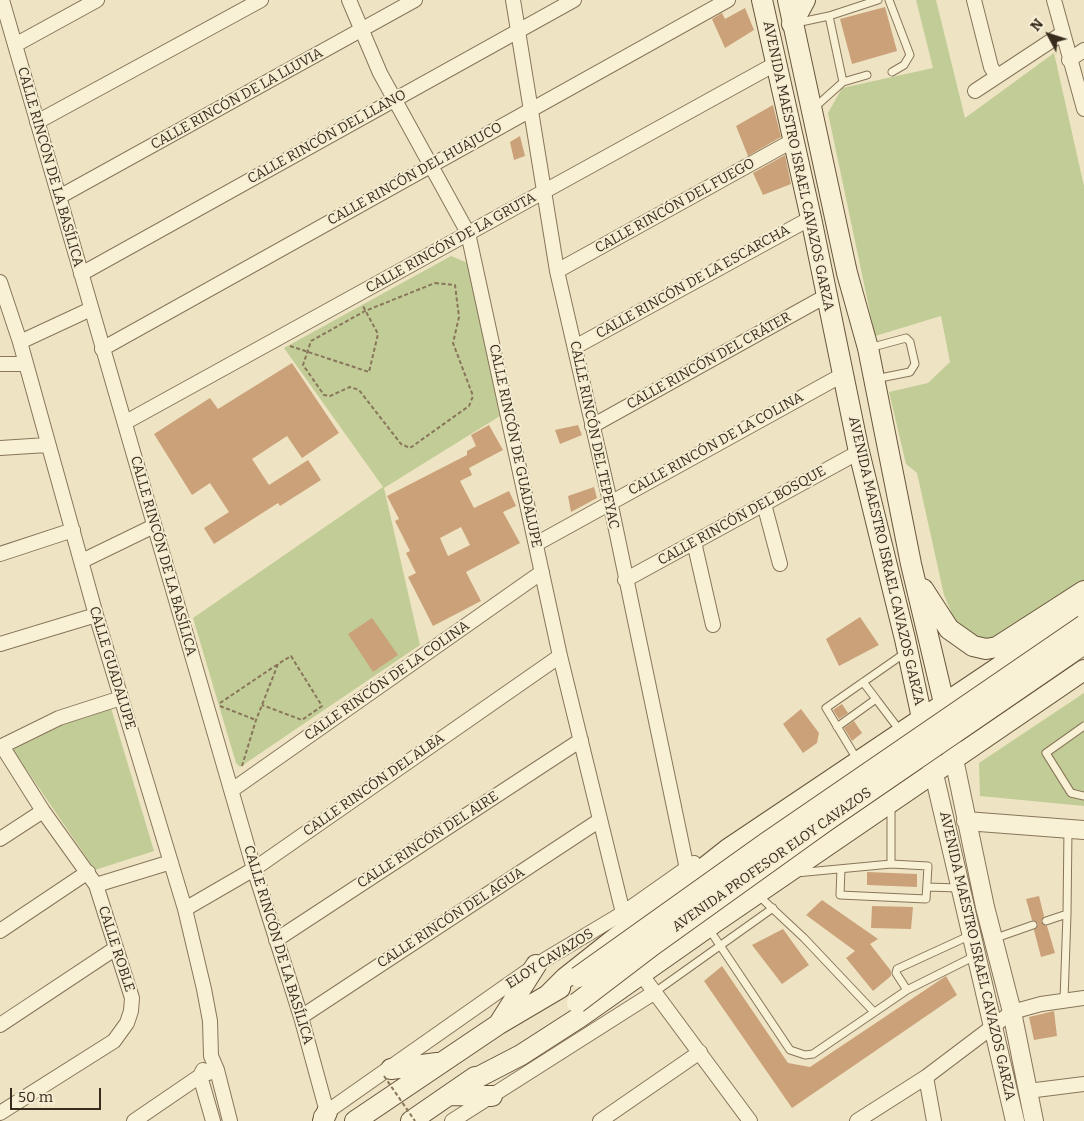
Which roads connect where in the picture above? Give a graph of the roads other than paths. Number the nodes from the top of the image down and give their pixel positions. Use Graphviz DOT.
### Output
graph roads {
  1 [pos="2,0"];
  2 [pos="97,0"];
  3 [pos="261,0"];
  4 [pos="349,0"];
  5 [pos="416,0"];
  6 [pos="513,0"];
  7 [pos="574,0"];
  8 [pos="728,0"];
  9 [pos="762,0"];
  10 [pos="788,0"];
  11 [pos="805,0"];
  12 [pos="878,0"];
  13 [pos="889,0"];
  14 [pos="974,0"];
  15 [pos="1054,0"];
  16 [pos="829,16"];
  17 [pos="4,21"];
  18 [pos="792,24"];
  19 [pos="360,31"];
  20 [pos="517,31"];
  21 [pos="1063,33"];
  22 [pos="15,45"];
  23 [pos="1084,50"];
  24 [pos="1069,60"];
  25 [pos="776,63"];
  26 [pos="892,72"];
  27 [pos="867,75"];
  28 [pos="996,75"];
  29 [pos="843,82"];
  30 [pos="975,91"];
  31 [pos="394,100"];
  32 [pos="1084,108"];
  33 [pos="812,109"];
  34 [pos="532,110"];
  35 [pos="37,122"];
  36 [pos="794,140"];
  37 [pos="430,165"];
  38 [pos="544,192"];
  39 [pos="59,197"];
  40 [pos="811,218"];
  41 [pos="468,233"];
  42 [pos="557,271"];
  43 [pos="847,273"];
  44 [pos="81,274"];
  45 [pos="0,282"];
  46 [pos="826,296"];
  47 [pos="91,309"];
  48 [pos="20,342"];
  49 [pos="575,346"];
  50 [pos="868,348"];
  51 [pos="102,349"];
  52 [pos="0,364"];
  53 [pos="25,364"];
  54 [pos="844,374"];
  55 [pos="874,379"];
  56 [pos="877,399"];
  57 [pos="126,422"];
  58 [pos="592,426"];
  59 [pos="47,445"];
  60 [pos="0,448"];
  61 [pos="859,452"];
  62 [pos="610,502"];
  63 [pos="764,504"];
  64 [pos="154,526"];
  65 [pos="73,530"];
  66 [pos="694,542"];
  67 [pos="536,544"];
  68 [pos="0,554"];
  69 [pos="82,562"];
  70 [pos="780,564"];
  71 [pos="911,564"];
  72 [pos="542,572"];
  73 [pos="625,580"];
  74 [pos="1084,591"];
  75 [pos="1084,610"];
  76 [pos="96,616"];
  77 [pos="713,625"];
  78 [pos="1061,625"];
  79 [pos="1084,625"];
  80 [pos="0,644"];
  81 [pos="1084,644"];
  82 [pos="908,652"];
  83 [pos="560,656"];
  84 [pos="1009,660"];
  85 [pos="1083,670"];
  86 [pos="864,682"];
  87 [pos="120,698"];
  88 [pos="876,699"];
  89 [pos="1038,700"];
  90 [pos="944,703"];
  91 [pos="922,718"];
  92 [pos="1084,726"];
  93 [pos="836,727"];
  94 [pos="901,732"];
  95 [pos="581,740"];
  96 [pos="1,746"];
  97 [pos="954,759"];
  98 [pos="858,761"];
  99 [pos="934,774"];
  100 [pos="827,782"];
  101 [pos="232,790"];
  102 [pos="1084,796"];
  103 [pos="892,802"];
  104 [pos="43,810"];
  105 [pos="782,812"];
  106 [pos="600,820"];
  107 [pos="966,821"];
  108 [pos="851,829"];
  109 [pos="1076,829"];
  110 [pos="0,840"];
  111 [pos="814,855"];
  112 [pos="171,862"];
  113 [pos="891,864"];
  114 [pos="254,869"];
  115 [pos="686,869"];
  116 [pos="840,869"];
  117 [pos="88,872"];
  118 [pos="786,874"];
  119 [pos="96,885"];
  120 [pos="927,887"];
  121 [pos="961,888"];
  122 [pos="757,894"];
  123 [pos="773,908"];
  124 [pos="185,909"];
  125 [pos="623,913"];
  126 [pos="1068,914"];
  127 [pos="1046,921"];
  128 [pos="1033,925"];
  129 [pos="708,927"];
  130 [pos="0,931"];
  131 [pos="972,935"];
  132 [pos="993,939"];
  133 [pos="276,940"];
  134 [pos="720,946"];
  135 [pos="116,948"];
  136 [pos="977,956"];
  137 [pos="536,965"];
  138 [pos="641,974"];
  139 [pos="907,990"];
  140 [pos="655,992"];
  141 [pos="548,995"];
  142 [pos="1084,998"];
  143 [pos="1064,1000"];
  144 [pos="874,1012"];
  145 [pos="1012,1012"];
  146 [pos="301,1017"];
  147 [pos="499,1024"];
  148 [pos="994,1024"];
  149 [pos="0,1025"];
  150 [pos="700,1052"];
  151 [pos="211,1056"];
  152 [pos="442,1062"];
  153 [pos="217,1070"];
  154 [pos="388,1072"];
  155 [pos="200,1076"];
  156 [pos="926,1077"];
  157 [pos="1084,1084"];
  158 [pos="457,1089"];
  159 [pos="1028,1091"];
  160 [pos="492,1096"];
  161 [pos="0,1113"];
  162 [pos="321,1118"];
  163 [pos="745,1119"];
  164 [pos="134,1121"];
  165 [pos="213,1121"];
  166 [pos="230,1121"];
  167 [pos="355,1121"];
  168 [pos="411,1121"];
  169 [pos="452,1121"];
  170 [pos="600,1121"];
  171 [pos="858,1121"];
  172 [pos="934,1121"];
  173 [pos="1015,1121"];
  174 [pos="1034,1121"];
  1 -- 17 [label="street, CALLE RINCÓN DE LA BASÍLICA"];
  2 -- 22 [label="street"];
  3 -- 35 [label="street"];
  4 -- 19 [label="street, CALLE RINCÓN DE GUADALUPE"];
  5 -- 19 [label="street, CALLE RINCÓN DE LA LLUVIA"];
  6 -- 20 [label="street, CALLE RINCÓN DEL TEPEYAC"];
  7 -- 20 [label="street, CALLE RINCÓN DEL LLANO"];
  8 -- 34 [label="street, CALLE RINCÓN DEL HUAJUCO"];
  9 -- 25 [label="main road, AVENIDA MAESTRO ISRAEL CAVAZOS GARZA"];
  10 -- 18 [label="main road, AVENIDA MAESTRO ISRAEL CAVAZOS GARZA"];
  11 -- 18 [label="main road"];
  12 -- 16 [label="lane"];
  13 -- 26 [label="lane"];
  14 -- 28 [label="street"];
  15 -- 21 [label="street"];
  16 -- 18 [label="lane"];
  16 -- 29 [label="lane"];
  17 -- 22 [label="street, CALLE RINCÓN DE LA BASÍLICA"];
  18 -- 33 [label="main road, AVENIDA MAESTRO ISRAEL CAVAZOS GARZA"];
  19 -- 31 [label="street, CALLE RINCÓN DE GUADALUPE"];
  19 -- 39 [label="street, CALLE RINCÓN DE LA LLUVIA"];
  20 -- 31 [label="street, CALLE RINCÓN DEL LLANO"];
  20 -- 34 [label="street, CALLE RINCÓN DEL TEPEYAC"];
  21 -- 24 [label="street"];
  21 -- 28 [label="street"];
  22 -- 35 [label="street, CALLE RINCÓN DE LA BASÍLICA"];
  23 -- 24 [label="street"];
  24 -- 32 [label="street"];
  25 -- 36 [label="main road, AVENIDA MAESTRO ISRAEL CAVAZOS GARZA"];
  25 -- 38 [label="street, CALLE RINCÓN DE LA GRUTA"];
  27 -- 29 [label="lane"];
  28 -- 30 [label="street"];
  29 -- 33 [label="lane"];
  31 -- 37 [label="street, CALLE RINCÓN DE GUADALUPE"];
  31 -- 44 [label="street, CALLE RINCÓN DEL LLANO"];
  33 -- 43 [label="main road, AVENIDA MAESTRO ISRAEL CAVAZOS GARZA"];
  34 -- 37 [label="street, CALLE RINCÓN DEL HUAJUCO"];
  34 -- 38 [label="street, CALLE RINCÓN DEL TEPEYAC"];
  35 -- 39 [label="street, CALLE RINCÓN DE LA BASÍLICA"];
  36 -- 40 [label="main road, AVENIDA MAESTRO ISRAEL CAVAZOS GARZA"];
  36 -- 42 [label="street, CALLE RINCÓN DEL FUEGO"];
  37 -- 41 [label="street, CALLE RINCÓN DE GUADALUPE"];
  37 -- 51 [label="street, CALLE RINCÓN DEL HUAJUCO"];
  38 -- 41 [label="street, CALLE RINCÓN DE LA GRUTA"];
  38 -- 42 [label="street, CALLE RINCÓN DEL TEPEYAC"];
  39 -- 44 [label="street, CALLE RINCÓN DE LA BASÍLICA"];
  40 -- 43 [label="main road"];
  40 -- 46 [label="main road, AVENIDA MAESTRO ISRAEL CAVAZOS GARZA"];
  40 -- 49 [label="street, CALLE RINCÓN DE LA ESCARCHA"];
  41 -- 57 [label="street, CALLE RINCÓN DE LA GRUTA"];
  41 -- 67 [label="street, CALLE RINCÓN DE GUADALUPE"];
  42 -- 49 [label="street, CALLE RINCÓN DEL TEPEYAC"];
  43 -- 50 [label="main road, AVENIDA MAESTRO ISRAEL CAVAZOS GARZA"];
  44 -- 47 [label="street, CALLE RINCÓN DE LA BASÍLICA"];
  45 -- 48 [label="street, CALLE GUADALUPE"];
  46 -- 54 [label="main road, AVENIDA MAESTRO ISRAEL CAVAZOS GARZA"];
  46 -- 56 [label="main road"];
  46 -- 58 [label="street, CALLE RINCÓN DEL CRÁTER"];
  47 -- 48 [label="street"];
  47 -- 51 [label="street, CALLE RINCÓN DE LA BASÍLICA"];
  48 -- 53 [label="street, CALLE GUADALUPE"];
  49 -- 58 [label="street, CALLE RINCÓN DEL TEPEYAC"];
  50 -- 55 [label="main road, AVENIDA MAESTRO ISRAEL CAVAZOS GARZA"];
  50 -- 55 [label="lane"];
  51 -- 57 [label="street, CALLE RINCÓN DE LA BASÍLICA"];
  52 -- 53 [label="street"];
  53 -- 59 [label="street, CALLE GUADALUPE"];
  54 -- 61 [label="main road, AVENIDA MAESTRO ISRAEL CAVAZOS GARZA"];
  54 -- 62 [label="street, CALLE RINCÓN DE LA COLINA"];
  55 -- 56 [label="main road, AVENIDA MAESTRO ISRAEL CAVAZOS GARZA"];
  56 -- 71 [label="main road, AVENIDA MAESTRO ISRAEL CAVAZOS GARZA"];
  57 -- 64 [label="street, CALLE RINCÓN DE LA BASÍLICA"];
  58 -- 62 [label="street, CALLE RINCÓN DEL TEPEYAC"];
  59 -- 60 [label="street"];
  59 -- 65 [label="street, CALLE GUADALUPE"];
  61 -- 63 [label="street, CALLE RINCÓN DEL BOSQUE"];
  61 -- 82 [label="main road, AVENIDA MAESTRO ISRAEL CAVAZOS GARZA"];
  62 -- 67 [label="street, CALLE RINCÓN DE LA COLINA"];
  62 -- 73 [label="street, CALLE RINCÓN DEL TEPEYAC"];
  63 -- 66 [label="street, CALLE RINCÓN DEL BOSQUE"];
  63 -- 70 [label="street"];
  64 -- 69 [label="street"];
  64 -- 101 [label="street, CALLE RINCÓN DE LA BASÍLICA"];
  65 -- 68 [label="street"];
  65 -- 69 [label="street, CALLE GUADALUPE"];
  66 -- 73 [label="street, CALLE RINCÓN DEL BOSQUE"];
  66 -- 77 [label="street"];
  67 -- 72 [label="street, CALLE RINCÓN DE GUADALUPE"];
  69 -- 76 [label="street, CALLE GUADALUPE"];
  71 -- 74 [label="main road"];
  71 -- 90 [label="main road, AVENIDA MAESTRO ISRAEL CAVAZOS GARZA"];
  72 -- 83 [label="street, CALLE RINCÓN DE GUADALUPE"];
  72 -- 101 [label="street, CALLE RINCÓN DE LA COLINA"];
  73 -- 115 [label="street, CALLE RINCÓN DEL TEPEYAC"];
  75 -- 78 [label="main road, AVENIDA PROFESOR ELOY CAVAZOS"];
  76 -- 80 [label="street"];
  76 -- 87 [label="street, CALLE GUADALUPE"];
  78 -- 84 [label="main road, AVENIDA PROFESOR ELOY CAVAZOS"];
  78 -- 85 [label="main road"];
  79 -- 141 [label="main road, AVENIDA PROFESOR ELOY CAVAZOS, bridge"];
  81 -- 158 [label="main road, AVENIDA PROFESOR ELOY CAVAZOS, bridge"];
  82 -- 86 [label="lane"];
  82 -- 91 [label="main road, AVENIDA MAESTRO ISRAEL CAVAZOS GARZA"];
  83 -- 95 [label="street, CALLE RINCÓN DE GUADALUPE"];
  83 -- 114 [label="street, CALLE RINCÓN DEL ALBA"];
  84 -- 89 [label="main road"];
  84 -- 90 [label="main road, AVENIDA PROFESOR ELOY CAVAZOS"];
  85 -- 89 [label="main road, AVENIDA PROFESOR ELOY CAVAZOS"];
  86 -- 88 [label="lane"];
  86 -- 93 [label="lane"];
  87 -- 96 [label="street"];
  87 -- 112 [label="street, CALLE GUADALUPE"];
  88 -- 93 [label="lane"];
  88 -- 94 [label="lane"];
  89 -- 97 [label="main road, AVENIDA PROFESOR ELOY CAVAZOS"];
  90 -- 91 [label="main road, AVENIDA PROFESOR ELOY CAVAZOS"];
  90 -- 97 [label="main road, AVENIDA MAESTRO ISRAEL CAVAZOS GARZA"];
  91 -- 94 [label="main road, AVENIDA PROFESOR ELOY CAVAZOS"];
  91 -- 99 [label="main road, AVENIDA MAESTRO ISRAEL CAVAZOS GARZA"];
  92 -- 102 [label="lane"];
  93 -- 98 [label="lane"];
  94 -- 98 [label="main road, AVENIDA PROFESOR ELOY CAVAZOS"];
  95 -- 106 [label="street, CALLE RINCÓN DE GUADALUPE"];
  95 -- 133 [label="street, CALLE RINCÓN DEL AIRE"];
  96 -- 104 [label="street, CALLE ROBLE"];
  97 -- 99 [label="main road, AVENIDA PROFESOR ELOY CAVAZOS"];
  97 -- 107 [label="street, AVENIDA MAESTRO ISRAEL CAVAZOS GARZA"];
  98 -- 100 [label="main road, AVENIDA PROFESOR ELOY CAVAZOS"];
  99 -- 103 [label="main road, AVENIDA PROFESOR ELOY CAVAZOS"];
  99 -- 121 [label="street, AVENIDA MAESTRO ISRAEL CAVAZOS GARZA"];
  100 -- 105 [label="main road, AVENIDA PROFESOR ELOY CAVAZOS"];
  100 -- 108 [label="main road"];
  101 -- 114 [label="street, CALLE RINCÓN DE LA BASÍLICA"];
  103 -- 108 [label="main road, AVENIDA PROFESOR ELOY CAVAZOS"];
  103 -- 113 [label="lane"];
  104 -- 110 [label="street"];
  104 -- 117 [label="street, CALLE ROBLE"];
  105 -- 111 [label="main road"];
  105 -- 115 [label="street, ELOY CAVAZOS"];
  105 -- 141 [label="main road, AVENIDA PROFESOR ELOY CAVAZOS"];
  106 -- 125 [label="street, CALLE RINCÓN DE GUADALUPE"];
  106 -- 146 [label="street, CALLE RINCÓN DEL AGUA"];
  107 -- 109 [label="street"];
  107 -- 132 [label="street, AVENIDA MAESTRO ISRAEL CAVAZOS GARZA"];
  108 -- 111 [label="main road, AVENIDA PROFESOR ELOY CAVAZOS"];
  109 -- 126 [label="lane"];
  111 -- 118 [label="main road, AVENIDA PROFESOR ELOY CAVAZOS"];
  112 -- 119 [label="street"];
  112 -- 124 [label="street, CALLE GUADALUPE"];
  113 -- 116 [label="lane"];
  113 -- 120 [label="lane"];
  114 -- 124 [label="street, CALLE RINCÓN DEL ALBA"];
  114 -- 133 [label="street, CALLE RINCÓN DE LA BASÍLICA"];
  115 -- 125 [label="street, ELOY CAVAZOS"];
  116 -- 118 [label="lane"];
  116 -- 120 [label="lane"];
  117 -- 119 [label="street, CALLE ROBLE"];
  117 -- 130 [label="street"];
  118 -- 122 [label="main road, AVENIDA PROFESOR ELOY CAVAZOS"];
  119 -- 135 [label="street, CALLE ROBLE"];
  120 -- 121 [label="lane"];
  121 -- 131 [label="street, AVENIDA MAESTRO ISRAEL CAVAZOS GARZA"];
  122 -- 123 [label="lane"];
  122 -- 129 [label="main road, AVENIDA PROFESOR ELOY CAVAZOS"];
  123 -- 134 [label="lane"];
  123 -- 144 [label="lane"];
  124 -- 151 [label="street, CALLE GUADALUPE"];
  125 -- 137 [label="street, ELOY CAVAZOS"];
  126 -- 127 [label="lane"];
  126 -- 143 [label="lane"];
  128 -- 132 [label="lane"];
  129 -- 134 [label="lane"];
  129 -- 138 [label="main road, AVENIDA PROFESOR ELOY CAVAZOS"];
  131 -- 136 [label="street, AVENIDA MAESTRO ISRAEL CAVAZOS GARZA"];
  131 -- 139 [label="lane"];
  132 -- 145 [label="street, AVENIDA MAESTRO ISRAEL CAVAZOS GARZA"];
  133 -- 146 [label="street, CALLE RINCÓN DE LA BASÍLICA"];
  134 -- 140 [label="lane"];
  134 -- 144 [label="lane"];
  135 -- 149 [label="street"];
  135 -- 161 [label="street, CALLE ROBLE"];
  136 -- 139 [label="lane"];
  136 -- 148 [label="street, AVENIDA MAESTRO ISRAEL CAVAZOS GARZA"];
  137 -- 147 [label="main road"];
  137 -- 154 [label="street, ELOY CAVAZOS"];
  138 -- 140 [label="street"];
  138 -- 158 [label="main road, AVENIDA PROFESOR ELOY CAVAZOS"];
  139 -- 144 [label="lane"];
  140 -- 150 [label="street"];
  140 -- 160 [label="street"];
  141 -- 147 [label="main road, AVENIDA PROFESOR ELOY CAVAZOS"];
  142 -- 143 [label="street"];
  143 -- 145 [label="street"];
  145 -- 148 [label="street"];
  145 -- 159 [label="street, AVENIDA MAESTRO ISRAEL CAVAZOS GARZA"];
  146 -- 162 [label="street, CALLE RINCÓN DE LA BASÍLICA"];
  147 -- 152 [label="main road, AVENIDA PROFESOR ELOY CAVAZOS"];
  148 -- 156 [label="street"];
  148 -- 173 [label="street, AVENIDA MAESTRO ISRAEL CAVAZOS GARZA"];
  150 -- 163 [label="street"];
  150 -- 170 [label="street"];
  151 -- 153 [label="street, CALLE GUADALUPE"];
  151 -- 155 [label="street"];
  152 -- 154 [label="main road"];
  152 -- 167 [label="main road, AVENIDA PROFESOR ELOY CAVAZOS"];
  153 -- 155 [label="street"];
  153 -- 166 [label="street, CALLE GUADALUPE"];
  154 -- 162 [label="street, ELOY CAVAZOS"];
  155 -- 164 [label="street"];
  155 -- 165 [label="street"];
  156 -- 171 [label="street"];
  156 -- 172 [label="street"];
  157 -- 159 [label="street"];
  158 -- 160 [label="main road"];
  158 -- 168 [label="main road, AVENIDA PROFESOR ELOY CAVAZOS"];
  159 -- 174 [label="street, AVENIDA MAESTRO ISRAEL CAVAZOS GARZA"];
  160 -- 169 [label="street"];
}
